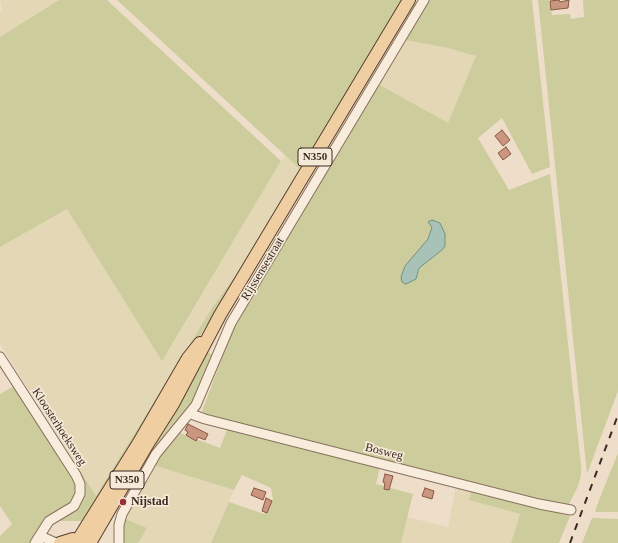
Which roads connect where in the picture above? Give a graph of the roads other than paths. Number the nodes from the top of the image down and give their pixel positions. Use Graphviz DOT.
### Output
graph roads {
  1 [pos="409,0"];
  2 [pos="424,0"];
  3 [pos="0,357"];
  4 [pos="191,414"];
  5 [pos="571,510"];
  6 [pos="103,512"];
  7 [pos="38,541"];
  8 [pos="77,541"];
  9 [pos="56,543"];
  10 [pos="60,543"];
  11 [pos="94,543"];
  12 [pos="119,543"];
  1 -- 6 [label="main road, Rijssensestraat / N350"];
  2 -- 4 [label="street, Rijssensestraat"];
  3 -- 7 [label="street, Kloosterhoeksweg"];
  4 -- 5 [label="street, Bosweg"];
  4 -- 12 [label="street, Rijssensestraat"];
  6 -- 8 [label="main road, Rijssensestraat / N350"];
  6 -- 11 [label="main road, Rijssensestraat / N350"];
  7 -- 9 [label="street"];
  8 -- 10 [label="main road"];
}
